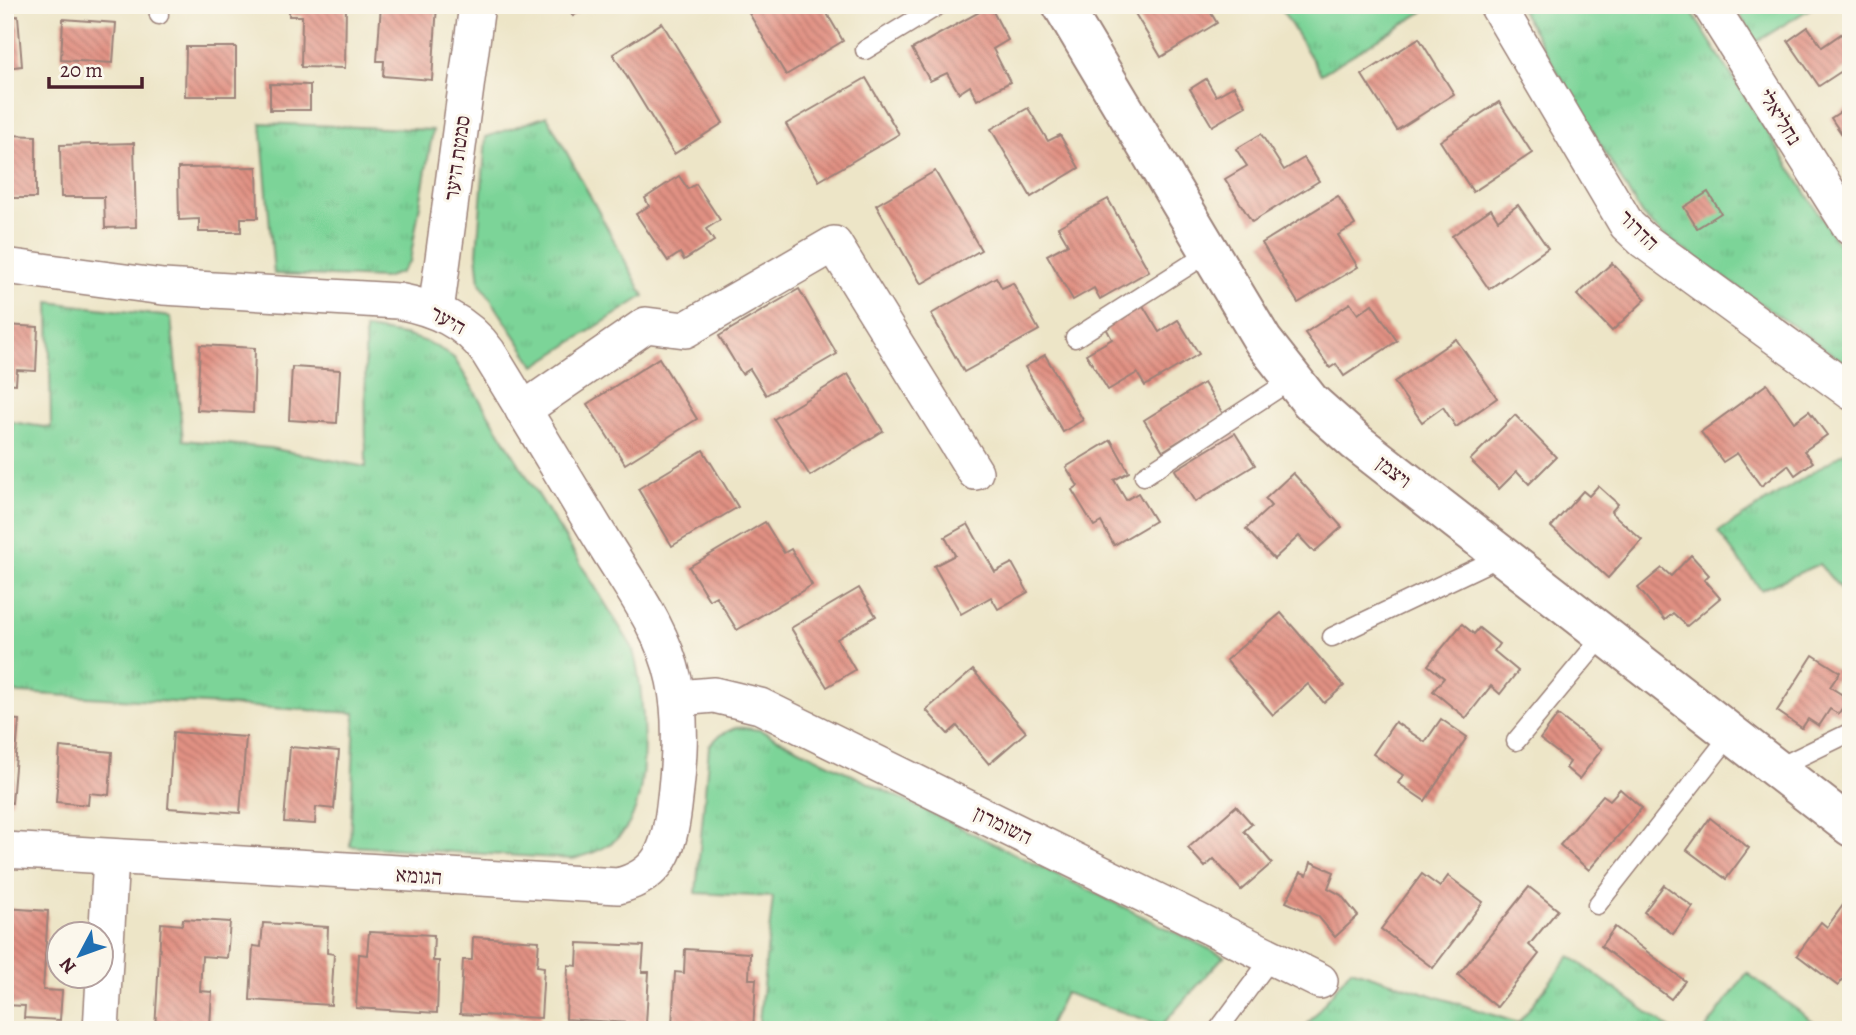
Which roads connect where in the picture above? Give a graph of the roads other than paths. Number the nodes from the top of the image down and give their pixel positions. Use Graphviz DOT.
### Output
graph roads {
  1 [pos="477,5"];
  2 [pos="939,5"];
  3 [pos="1062,5"];
  4 [pos="1497,5"];
  5 [pos="1710,5"];
  6 [pos="865,50"];
  7 [pos="1851,228"];
  8 [pos="1210,252"];
  9 [pos="5,266"];
  10 [pos="436,311"];
  11 [pos="1075,338"];
  12 [pos="1291,380"];
  13 [pos="1851,391"];
  14 [pos="523,410"];
  15 [pos="975,472"];
  16 [pos="1144,476"];
  17 [pos="1502,556"];
  18 [pos="1604,635"];
  19 [pos="1332,637"];
  20 [pos="678,698"];
  21 [pos="1851,732"];
  22 [pos="1731,734"];
  23 [pos="1516,741"];
  24 [pos="1775,769"];
  25 [pos="1851,827"];
  26 [pos="5,850"];
  27 [pos="111,856"];
  28 [pos="1597,905"];
  29 [pos="1272,957"];
  30 [pos="1320,981"];
  31 [pos="101,1030"];
  32 [pos="1218,1030"];
  1 -- 10 [label="street, סמטת היער"];
  2 -- 6 [label="lane"];
  3 -- 8 [label="street, ויצמן"];
  4 -- 13 [label="street, הדרור"];
  5 -- 7 [label="street, נחליאלי"];
  8 -- 11 [label="lane"];
  8 -- 12 [label="street, ויצמן"];
  9 -- 10 [label="street, היער"];
  10 -- 14 [label="street, היער"];
  12 -- 16 [label="lane"];
  12 -- 17 [label="street, ויצמן"];
  14 -- 15 [label="street"];
  14 -- 20 [label="street, היער"];
  17 -- 18 [label="street, ויצמן"];
  17 -- 19 [label="lane"];
  18 -- 22 [label="street, ויצמן"];
  18 -- 23 [label="lane"];
  20 -- 27 [label="street, הגומא"];
  20 -- 29 [label="street, השומרון"];
  21 -- 24 [label="lane"];
  22 -- 24 [label="street, ויצמן"];
  22 -- 28 [label="lane"];
  24 -- 25 [label="street, ויצמן"];
  26 -- 27 [label="street, הגומא"];
  27 -- 31 [label="street"];
  29 -- 30 [label="street, השומרון"];
  29 -- 32 [label="lane"];
}
